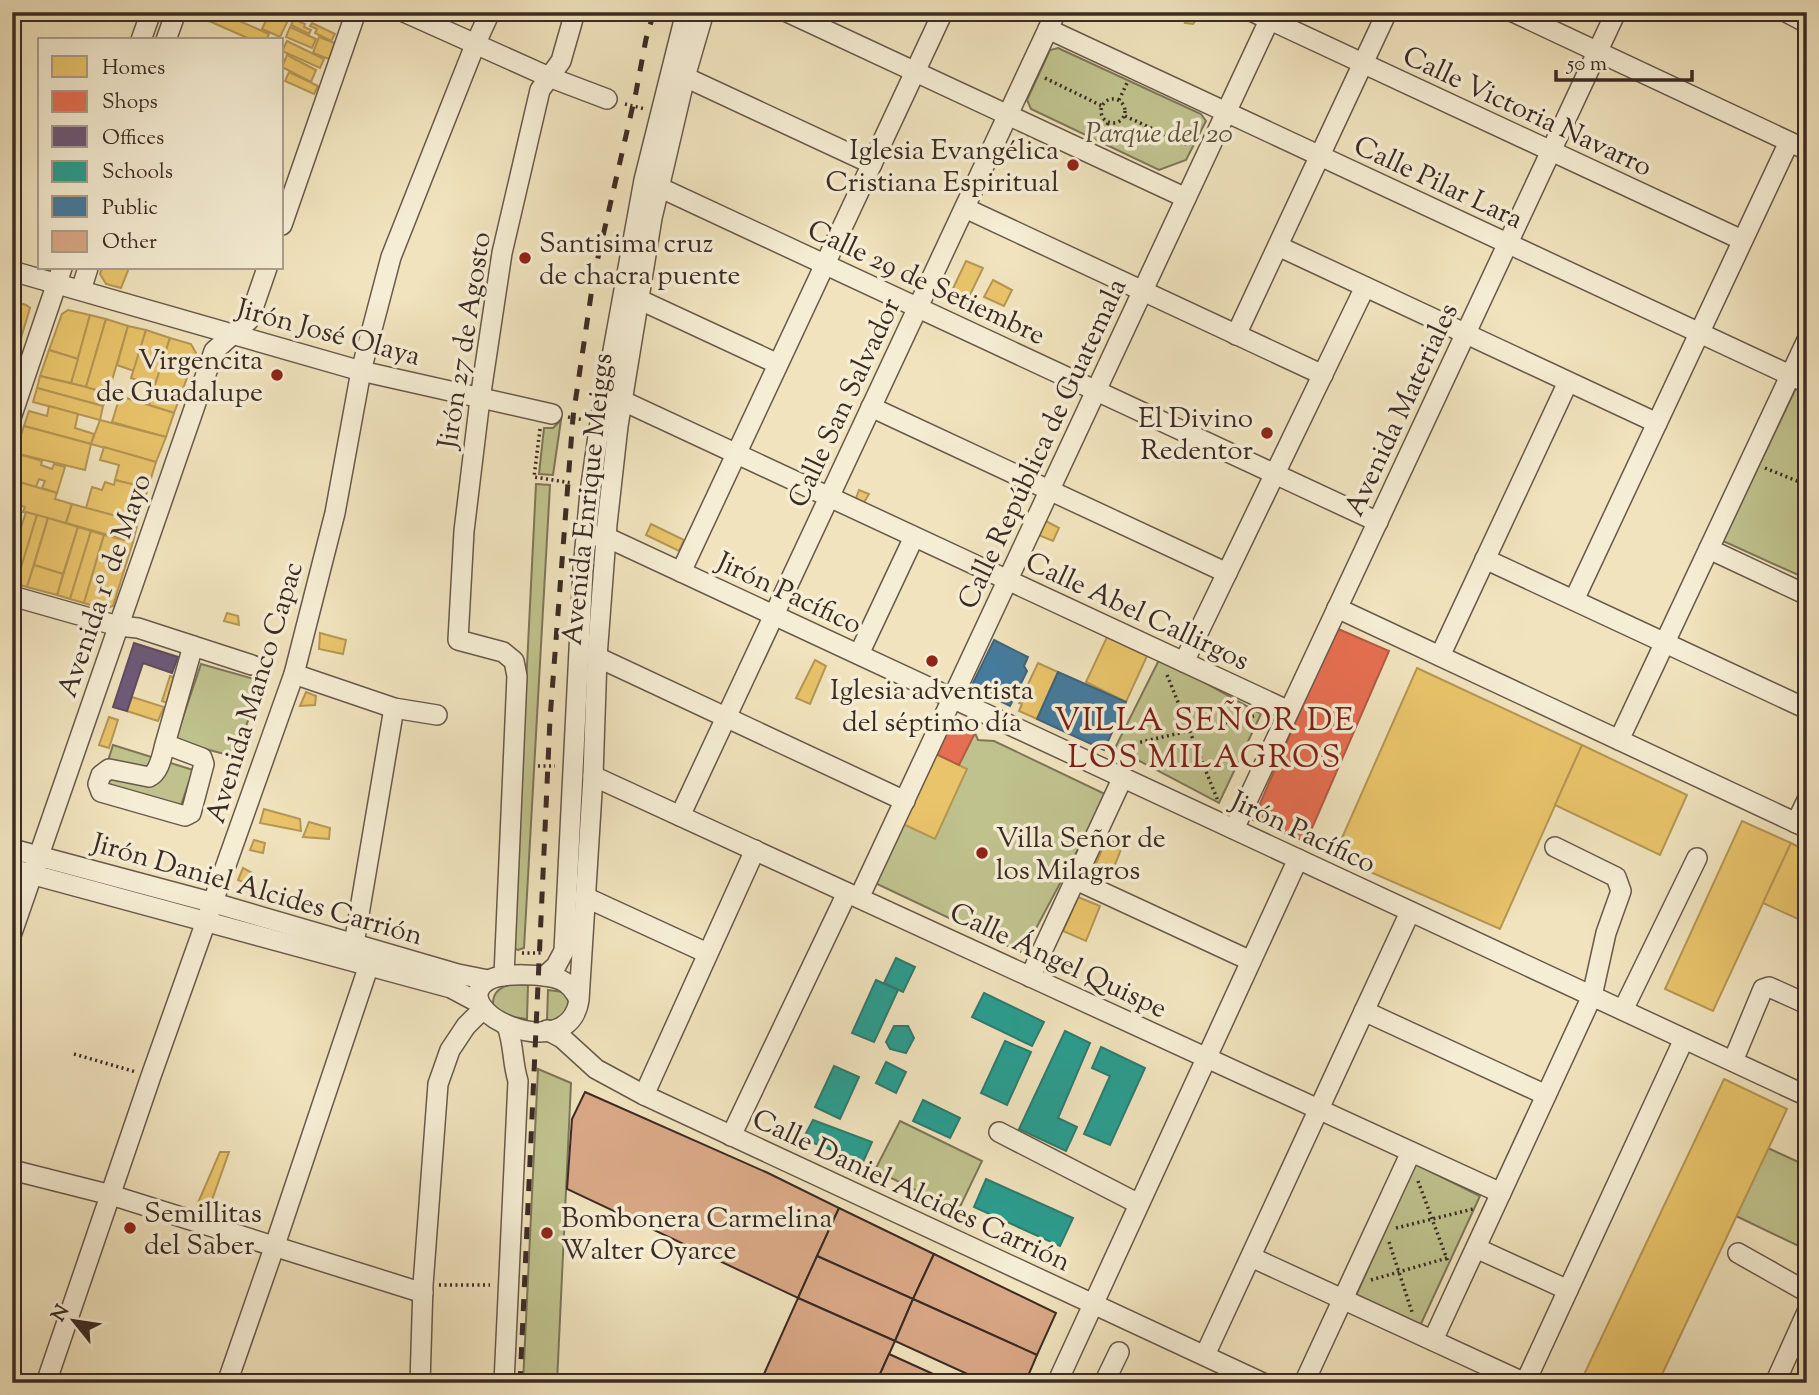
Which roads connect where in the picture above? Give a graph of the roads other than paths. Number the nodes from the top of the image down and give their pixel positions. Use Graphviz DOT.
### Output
graph roads {
  1 [pos="151,12"];
  2 [pos="176,12"];
  3 [pos="356,12"];
  4 [pos="404,12"];
  5 [pos="491,12"];
  6 [pos="575,12"];
  7 [pos="686,12"];
  8 [pos="704,12"];
  9 [pos="787,12"];
  10 [pos="943,12"];
  11 [pos="1387,12"];
  12 [pos="1513,12"];
  13 [pos="1616,12"];
  14 [pos="1786,12"];
  15 [pos="1265,15"];
  16 [pos="1052,21"];
  17 [pos="1807,23"];
  18 [pos="142,38"];
  19 [pos="167,38"];
  20 [pos="475,45"];
  21 [pos="1598,52"];
  22 [pos="1363,64"];
  23 [pos="915,72"];
  24 [pos="549,77"];
  25 [pos="685,77"];
  26 [pos="607,99"];
  27 [pos="1226,113"];
  28 [pos="1008,115"];
  29 [pos="1798,146"];
  30 [pos="1551,151"];
  31 [pos="1320,156"];
  32 [pos="872,164"];
  33 [pos="652,184"];
  34 [pos="1186,198"];
  35 [pos="964,208"];
  36 [pos="284,219"];
  37 [pos="1742,240"];
  38 [pos="1508,244"];
  39 [pos="1278,246"];
  40 [pos="825,264"];
  41 [pos="87,270"];
  42 [pos="266,270"];
  43 [pos="12,271"];
  44 [pos="59,275"];
  45 [pos="1365,287"];
  46 [pos="81,290"];
  47 [pos="1143,291"];
  48 [pos="638,299"];
  49 [pos="918,307"];
  50 [pos="1699,333"];
  51 [pos="1466,334"];
  52 [pos="234,335"];
  53 [pos="1236,335"];
  54 [pos="1807,340"];
  55 [pos="778,364"];
  56 [pos="361,371"];
  57 [pos="1323,374"];
  58 [pos="1799,379"];
  59 [pos="1568,382"];
  60 [pos="1097,391"];
  61 [pos="480,399"];
  62 [pos="621,400"];
  63 [pos="871,407"];
  64 [pos="547,413"];
  65 [pos="12,415"];
  66 [pos="1657,423"];
  67 [pos="736,454"];
  68 [pos="1275,474"];
  69 [pos="1050,490"];
  70 [pos="829,497"];
  71 [pos="1378,522"];
  72 [pos="586,535"];
  73 [pos="606,537"];
  74 [pos="914,537"];
  75 [pos="1709,549"];
  76 [pos="1485,559"];
  77 [pos="681,572"];
  78 [pos="1227,573"];
  79 [pos="1008,580"];
  80 [pos="1807,595"];
  81 [pos="12,596"];
  82 [pos="1574,600"];
  83 [pos="1337,608"];
  84 [pos="774,615"];
  85 [pos="118,626"];
  86 [pos="1665,643"];
  87 [pos="193,646"];
  88 [pos="859,654"];
  89 [pos="1440,656"];
  90 [pos="597,657"];
  91 [pos="1184,662"];
  92 [pos="251,665"];
  93 [pos="294,674"];
  94 [pos="953,698"];
  95 [pos="394,708"];
  96 [pos="1807,709"];
  97 [pos="1289,711"];
  98 [pos="437,715"];
  99 [pos="726,718"];
  100 [pos="1619,740"];
  101 [pos="165,744"];
  102 [pos="593,776"];
  103 [pos="1123,777"];
  104 [pos="1807,800"];
  105 [pos="905,801"];
  106 [pos="680,816"];
  107 [pos="1238,821"];
  108 [pos="1801,825"];
  109 [pos="1555,847"];
  110 [pos="12,849"];
  111 [pos="755,850"];
  112 [pos="1696,858"];
  113 [pos="1298,859"];
  114 [pos="36,865"];
  115 [pos="12,869"];
  116 [pos="1076,880"];
  117 [pos="853,895"];
  118 [pos="585,897"];
  119 [pos="214,903"];
  120 [pos="1410,912"];
  121 [pos="207,922"];
  122 [pos="12,933"];
  123 [pos="354,944"];
  124 [pos="564,952"];
  125 [pos="707,954"];
  126 [pos="372,957"];
  127 [pos="1251,961"];
  128 [pos="545,976"];
  129 [pos="1030,977"];
  130 [pos="496,978"];
  131 [pos="1592,996"];
  132 [pos="579,1000"];
  133 [pos="1807,1004"];
  134 [pos="481,1006"];
  135 [pos="1623,1010"];
  136 [pos="1364,1011"];
  137 [pos="507,1026"];
  138 [pos="540,1030"];
  139 [pos="1684,1039"];
  140 [pos="1206,1058"];
  141 [pos="1733,1061"];
  142 [pos="517,1081"];
  143 [pos="644,1095"];
  144 [pos="1546,1095"];
  145 [pos="1807,1096"];
  146 [pos="1319,1110"];
  147 [pos="999,1132"];
  148 [pos="731,1136"];
  149 [pos="1410,1154"];
  150 [pos="12,1170"];
  151 [pos="111,1195"];
  152 [pos="1498,1199"];
  153 [pos="1139,1204"];
  154 [pos="274,1248"];
  155 [pos="1474,1251"];
  156 [pos="1738,1253"];
  157 [pos="1251,1257"];
  158 [pos="423,1289"];
  159 [pos="1568,1290"];
  160 [pos="1807,1292"];
  161 [pos="1346,1293"];
  162 [pos="1093,1304"];
  163 [pos="1807,1312"];
  164 [pos="1426,1337"];
  165 [pos="1119,1352"];
  166 [pos="1205,1356"];
  167 [pos="46,1383"];
  168 [pos="226,1383"];
  169 [pos="420,1383"];
  170 [pos="503,1383"];
  171 [pos="1057,1383"];
  172 [pos="1104,1383"];
  173 [pos="1263,1383"];
  174 [pos="1304,1383"];
  175 [pos="1525,1383"];
  176 [pos="1775,1383"];
  1 -- 18 [label="street"];
  2 -- 19 [label="street"];
  3 -- 36 [label="street"];
  4 -- 20 [label="street"];
  5 -- 20 [label="street, Avenida Manco Capac"];
  6 -- 24 [label="street, Jirón 27 de Agosto"];
  7 -- 33 [label="street, Avenida Enrique Meiggs"];
  8 -- 25 [label="street, Avenida Enrique Meiggs"];
  9 -- 23 [label="street"];
  10 -- 23 [label="street"];
  11 -- 22 [label="street"];
  12 -- 21 [label="street"];
  13 -- 21 [label="street, Avenida Materiales"];
  14 -- 17 [label="street"];
  15 -- 22 [label="street, Calle Victoria Navarro"];
  15 -- 27 [label="street, Calle República de Guatemala"];
  16 -- 27 [label="street, Calle Pilar Lara"];
  16 -- 28 [label="street, Calle San Salvador"];
  20 -- 24 [label="street"];
  20 -- 56 [label="street, Avenida Manco Capac"];
  21 -- 29 [label="street"];
  21 -- 30 [label="street, Avenida Materiales"];
  22 -- 30 [label="street, Calle Victoria Navarro"];
  22 -- 31 [label="street"];
  23 -- 28 [label="street"];
  23 -- 32 [label="street"];
  24 -- 26 [label="street"];
  24 -- 61 [label="street, Jirón 27 de Agosto"];
  25 -- 32 [label="street"];
  25 -- 33 [label="street, Avenida Enrique Meiggs"];
  27 -- 31 [label="street, Calle Pilar Lara"];
  27 -- 34 [label="street, Calle República de Guatemala"];
  28 -- 34 [label="street"];
  28 -- 35 [label="street, Calle San Salvador"];
  29 -- 37 [label="street"];
  30 -- 37 [label="street, Calle Victoria Navarro"];
  30 -- 38 [label="street, Avenida Materiales"];
  31 -- 38 [label="street, Calle Pilar Lara"];
  31 -- 39 [label="street"];
  32 -- 40 [label="street"];
  33 -- 40 [label="street, Calle 29 de Setiembre"];
  33 -- 48 [label="street, Avenida Enrique Meiggs"];
  33 -- 72 [label="street, Avenida Enrique Meiggs"];
  34 -- 47 [label="street, Calle República de Guatemala"];
  35 -- 47 [label="street"];
  35 -- 49 [label="street, Calle San Salvador"];
  37 -- 50 [label="street"];
  38 -- 50 [label="street, Calle Pilar Lara"];
  38 -- 51 [label="street, Avenida Materiales"];
  39 -- 45 [label="street"];
  39 -- 53 [label="street"];
  40 -- 49 [label="street, Calle 29 de Setiembre"];
  40 -- 55 [label="street"];
  41 -- 46 [label="street"];
  42 -- 52 [label="street, Avenida 1º de Mayo"];
  43 -- 44 [label="street, Jirón José Olaya"];
  44 -- 46 [label="street, Jirón José Olaya"];
  44 -- 65 [label="street"];
  45 -- 51 [label="street"];
  45 -- 57 [label="street"];
  46 -- 52 [label="street, Jirón José Olaya"];
  47 -- 53 [label="street"];
  47 -- 60 [label="street, Calle República de Guatemala"];
  48 -- 55 [label="street"];
  48 -- 62 [label="street, Avenida Enrique Meiggs"];
  49 -- 60 [label="street, Calle 29 de Setiembre"];
  49 -- 63 [label="street, Calle San Salvador"];
  50 -- 58 [label="street, Calle Pilar Lara"];
  50 -- 66 [label="street"];
  51 -- 59 [label="street"];
  51 -- 71 [label="street, Avenida Materiales"];
  52 -- 56 [label="street, Jirón José Olaya"];
  52 -- 85 [label="street, Avenida 1º de Mayo"];
  53 -- 57 [label="street"];
  54 -- 58 [label="street"];
  55 -- 67 [label="street"];
  56 -- 61 [label="street, Jirón José Olaya"];
  56 -- 93 [label="street, Avenida Manco Capac"];
  57 -- 68 [label="street"];
  58 -- 75 [label="street"];
  59 -- 66 [label="street"];
  59 -- 76 [label="street"];
  60 -- 68 [label="street, Calle 29 de Setiembre"];
  60 -- 69 [label="street, Calle República de Guatemala"];
  61 -- 64 [label="street, Jirón José Olaya"];
  61 -- 130 [label="street, Jirón 27 de Agosto"];
  62 -- 67 [label="street, Calle Abel Callirgos"];
  62 -- 73 [label="street, Avenida Enrique Meiggs"];
  63 -- 69 [label="street"];
  63 -- 70 [label="street, Calle San Salvador"];
  66 -- 82 [label="street"];
  67 -- 70 [label="street, Calle Abel Callirgos"];
  67 -- 77 [label="street"];
  68 -- 71 [label="street, Calle 29 de Setiembre"];
  68 -- 78 [label="street"];
  69 -- 78 [label="street"];
  69 -- 79 [label="street, Calle República de Guatemala"];
  70 -- 74 [label="street, Calle Abel Callirgos"];
  70 -- 84 [label="street, Calle San Salvador"];
  71 -- 83 [label="street, Avenida Materiales"];
  72 -- 73 [label="street, Jirón Pacífico"];
  72 -- 124 [label="street, Avenida Enrique Meiggs"];
  73 -- 77 [label="street, Jirón Pacífico"];
  73 -- 90 [label="street, Avenida Enrique Meiggs"];
  74 -- 79 [label="street, Calle Abel Callirgos"];
  74 -- 88 [label="street"];
  75 -- 80 [label="street"];
  75 -- 86 [label="street"];
  76 -- 82 [label="street"];
  76 -- 89 [label="street"];
  77 -- 84 [label="street, Jirón Pacífico"];
  78 -- 91 [label="street"];
  79 -- 91 [label="street, Calle Abel Callirgos"];
  79 -- 94 [label="street, Calle República de Guatemala"];
  81 -- 85 [label="street"];
  82 -- 86 [label="street"];
  83 -- 89 [label="street"];
  83 -- 97 [label="street, Avenida Materiales"];
  84 -- 88 [label="street, Jirón Pacífico"];
  84 -- 99 [label="street, Calle San Salvador"];
  85 -- 87 [label="street"];
  85 -- 114 [label="street, Avenida 1º de Mayo"];
  86 -- 96 [label="street"];
  86 -- 100 [label="street"];
  87 -- 92 [label="street"];
  87 -- 101 [label="street"];
  88 -- 94 [label="street, Jirón Pacífico"];
  89 -- 100 [label="street"];
  90 -- 99 [label="street"];
  90 -- 102 [label="street, Avenida Enrique Meiggs"];
  91 -- 97 [label="street, Calle Abel Callirgos"];
  93 -- 95 [label="street"];
  93 -- 119 [label="street, Avenida Manco Capac"];
  94 -- 103 [label="street, Jirón Pacífico"];
  94 -- 105 [label="street, Calle República de Guatemala"];
  95 -- 98 [label="street"];
  95 -- 123 [label="street"];
  97 -- 107 [label="street, Avenida Materiales"];
  99 -- 105 [label="street"];
  99 -- 106 [label="street, Calle San Salvador"];
  100 -- 108 [label="street"];
  101 -- 101 [label="street"];
  102 -- 106 [label="street, Calle Ángel Quispe"];
  102 -- 118 [label="street, Avenida Enrique Meiggs"];
  103 -- 107 [label="street, Jirón Pacífico"];
  103 -- 116 [label="street"];
  104 -- 108 [label="street"];
  105 -- 117 [label="street, Calle República de Guatemala"];
  106 -- 111 [label="street, Calle Ángel Quispe"];
  107 -- 113 [label="street, Jirón Pacífico"];
  109 -- 131 [label="street"];
  110 -- 114 [label="street, Jirón Daniel Alcides Carrión"];
  111 -- 117 [label="street, Calle Ángel Quispe"];
  111 -- 125 [label="street"];
  112 -- 135 [label="street"];
  113 -- 120 [label="street, Jirón Pacífico"];
  113 -- 127 [label="street"];
  114 -- 115 [label="street, Jirón Daniel Alcides Carrión"];
  114 -- 119 [label="street, Jirón Daniel Alcides Carrión"];
  114 -- 121 [label="street, Jirón Daniel Alcides Carrión"];
  114 -- 122 [label="street, Avenida 1º de Mayo"];
  116 -- 127 [label="street"];
  116 -- 129 [label="street"];
  117 -- 129 [label="street, Calle Ángel Quispe"];
  117 -- 148 [label="street, Calle República de Guatemala"];
  118 -- 124 [label="street, Avenida Enrique Meiggs"];
  118 -- 125 [label="street"];
  119 -- 121 [label="street, Avenida Manco Capac"];
  119 -- 123 [label="street, Jirón Daniel Alcides Carrión"];
  120 -- 131 [label="street, Jirón Pacífico"];
  120 -- 136 [label="street"];
  121 -- 126 [label="street, Jirón Daniel Alcides Carrión"];
  121 -- 151 [label="street, Avenida Manco Capac"];
  123 -- 126 [label="street, Jirón Daniel Alcides Carrión"];
  124 -- 128 [label="street"];
  124 -- 132 [label="street, Avenida Enrique Meiggs"];
  125 -- 143 [label="street"];
  126 -- 130 [label="street, Jirón Daniel Alcides Carrión"];
  126 -- 134 [label="street, Jirón Daniel Alcides Carrión"];
  126 -- 154 [label="street"];
  127 -- 140 [label="street"];
  128 -- 130 [label="street, Jirón Daniel Alcides Carrión"];
  128 -- 132 [label="street"];
  129 -- 140 [label="street, Calle Ángel Quispe"];
  130 -- 134 [label="street"];
  131 -- 135 [label="street, Jirón Pacífico"];
  131 -- 144 [label="street"];
  132 -- 138 [label="street"];
  133 -- 141 [label="street"];
  134 -- 137 [label="street, Jirón Daniel Alcides Carrión"];
  134 -- 158 [label="street"];
  135 -- 139 [label="street, Jirón Pacífico"];
  136 -- 144 [label="street"];
  136 -- 146 [label="street"];
  137 -- 138 [label="street"];
  137 -- 142 [label="street"];
  138 -- 142 [label="street"];
  138 -- 143 [label="street, Calle Daniel Alcides Carrión"];
  139 -- 141 [label="street, Jirón Pacífico"];
  139 -- 159 [label="street"];
  140 -- 146 [label="street, Calle Ángel Quispe"];
  140 -- 153 [label="street"];
  141 -- 145 [label="street, Jirón Pacífico"];
  142 -- 170 [label="street"];
  143 -- 148 [label="street, Calle Daniel Alcides Carrión"];
  144 -- 152 [label="street"];
  146 -- 149 [label="street, Calle Ángel Quispe"];
  146 -- 157 [label="street"];
  147 -- 153 [label="street"];
  148 -- 162 [label="street, Calle Daniel Alcides Carrión"];
  149 -- 152 [label="street, Calle Ángel Quispe"];
  149 -- 161 [label="street"];
  150 -- 151 [label="street"];
  151 -- 154 [label="street"];
  151 -- 167 [label="street, Avenida Manco Capac"];
  152 -- 155 [label="street"];
  153 -- 162 [label="street"];
  154 -- 158 [label="street"];
  154 -- 168 [label="street"];
  155 -- 159 [label="street"];
  155 -- 164 [label="street"];
  156 -- 160 [label="street"];
  157 -- 161 [label="street"];
  157 -- 166 [label="street"];
  158 -- 169 [label="street"];
  159 -- 175 [label="street"];
  161 -- 164 [label="street"];
  161 -- 174 [label="street"];
  162 -- 166 [label="street, Calle Daniel Alcides Carrión"];
  162 -- 171 [label="street"];
  163 -- 176 [label="street"];
  164 -- 175 [label="street"];
  165 -- 172 [label="street"];
  166 -- 173 [label="street, Calle Daniel Alcides Carrión"];
}
